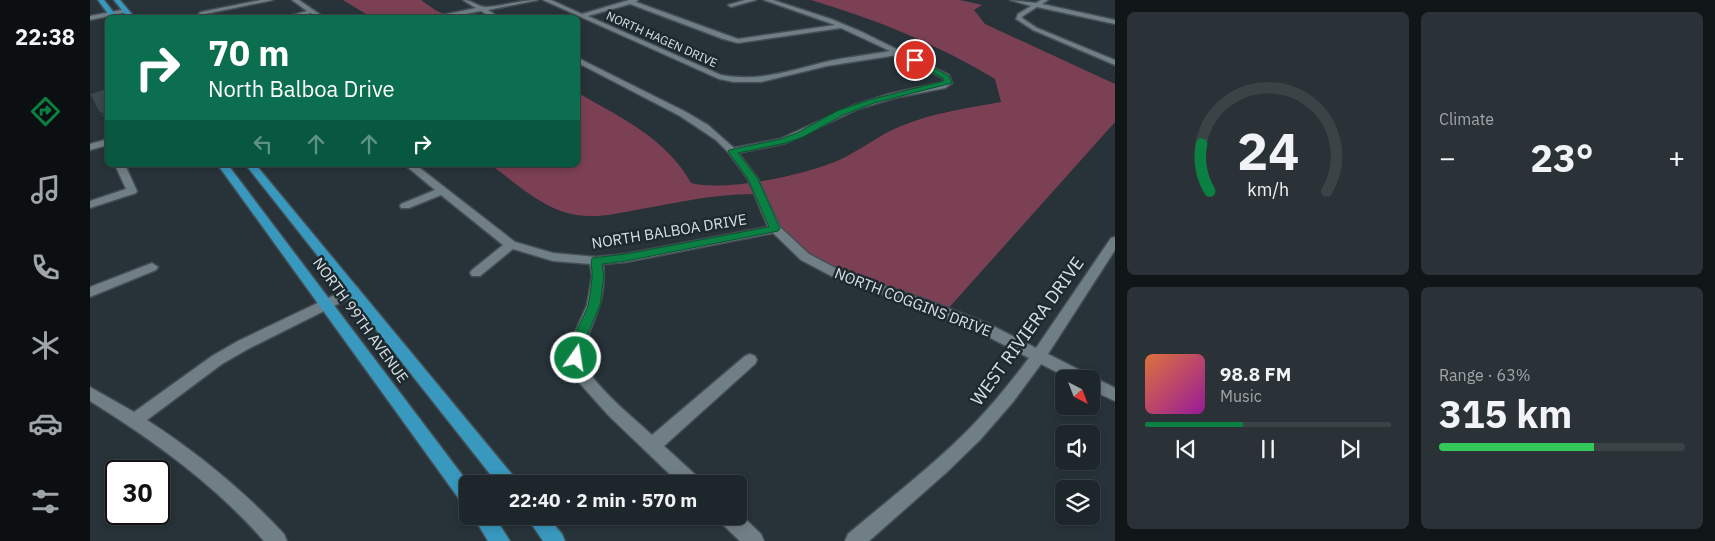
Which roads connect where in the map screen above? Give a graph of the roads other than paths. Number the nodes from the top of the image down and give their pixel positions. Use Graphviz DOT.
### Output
graph roads {
  1 [pos="101,0"];
  2 [pos="117,0"];
  3 [pos="270,0"];
  4 [pos="295,0"];
  5 [pos="466,0"];
  6 [pos="535,0"];
  7 [pos="546,0"];
  8 [pos="753,0"];
  9 [pos="767,0"];
  10 [pos="1013,0"];
  11 [pos="1045,0"];
  12 [pos="633,1"];
  13 [pos="731,4"];
  14 [pos="1036,5"];
  15 [pos="483,10"];
  16 [pos="313,11"];
  17 [pos="126,12"];
  18 [pos="112,15"];
  19 [pos="116,15"];
  20 [pos="129,15"];
  21 [pos="202,15"];
  22 [pos="297,15"];
  23 [pos="318,15"];
  24 [pos="450,15"];
  25 [pos="492,15"];
  26 [pos="580,15"];
  27 [pos="582,16"];
  28 [pos="105,17"];
  29 [pos="90,18"];
  30 [pos="1115,22"];
  31 [pos="842,26"];
  32 [pos="899,52"];
  33 [pos="580,61"];
  34 [pos="1115,63"];
  35 [pos="105,143"];
  36 [pos="90,147"];
  37 [pos="732,151"];
  38 [pos="121,167"];
  39 [pos="224,167"];
  40 [pos="253,167"];
  41 [pos="412,167"];
  42 [pos="442,191"];
  43 [pos="90,205"];
  44 [pos="406,206"];
  45 [pos="775,229"];
  46 [pos="1115,241"];
  47 [pos="511,245"];
  48 [pos="596,261"];
  49 [pos="152,267"];
  50 [pos="476,273"];
  51 [pos="353,291"];
  52 [pos="90,292"];
  53 [pos="326,303"];
  54 [pos="1038,355"];
  55 [pos="750,360"];
  56 [pos="1067,370"];
  57 [pos="1100,388"];
  58 [pos="90,393"];
  59 [pos="1115,395"];
  60 [pos="135,420"];
  61 [pos="652,446"];
  62 [pos="502,475"];
  63 [pos="683,475"];
  64 [pos="459,485"];
  65 [pos="488,525"];
  66 [pos="542,525"];
  67 [pos="737,525"];
  68 [pos="277,541"];
  69 [pos="500,541"];
  70 [pos="555,541"];
  71 [pos="754,541"];
  72 [pos="855,541"];
  1 -- 18 [label="main road"];
  2 -- 17 [label="main road"];
  3 -- 21 [label="street"];
  4 -- 16 [label="street"];
  5 -- 15 [label="street"];
  6 -- 15 [label="street"];
  7 -- 26 [label="street, NORTH HAGEN DRIVE"];
  8 -- 13 [label="street"];
  9 -- 31 [label="street"];
  10 -- 14 [label="street"];
  11 -- 14 [label="street"];
  12 -- 27 [label="street"];
  12 -- 31 [label="street"];
  14 -- 30 [label="street"];
  14 -- 34 [label="street"];
  15 -- 24 [label="street"];
  15 -- 25 [label="street"];
  16 -- 22 [label="street"];
  16 -- 23 [label="street"];
  17 -- 19 [label="street"];
  17 -- 20 [label="main road"];
  27 -- 32 [label="street, NORTH HAGEN DRIVE"];
  28 -- 29 [label="street"];
  31 -- 32 [label="street"];
  32 -- 37 [label="street"];
  33 -- 37 [label="street, NORTH COGGINS DRIVE"];
  35 -- 36 [label="street"];
  37 -- 45 [label="street, NORTH COGGINS DRIVE"];
  38 -- 43 [label="street"];
  39 -- 53 [label="main road, NORTH 99TH AVENUE"];
  40 -- 51 [label="main road, NORTH 99TH AVENUE"];
  41 -- 42 [label="street, NORTH BALBOA DRIVE"];
  42 -- 44 [label="street"];
  42 -- 47 [label="street, NORTH BALBOA DRIVE"];
  45 -- 48 [label="street, NORTH BALBOA DRIVE"];
  45 -- 54 [label="street, NORTH COGGINS DRIVE"];
  46 -- 54 [label="street, WEST RIVIERA DRIVE"];
  47 -- 48 [label="street, NORTH BALBOA DRIVE"];
  47 -- 50 [label="street"];
  48 -- 61 [label="street"];
  49 -- 52 [label="street"];
  51 -- 53 [label="street"];
  51 -- 62 [label="main road, NORTH 99TH AVENUE"];
  53 -- 60 [label="street"];
  53 -- 64 [label="main road, NORTH 99TH AVENUE"];
  54 -- 56 [label="street, NORTH COGGINS DRIVE"];
  54 -- 72 [label="street, WEST RIVIERA DRIVE"];
  55 -- 61 [label="street"];
  57 -- 59 [label="street"];
  58 -- 60 [label="street"];
  60 -- 68 [label="street"];
  61 -- 63 [label="street"];
  65 -- 69 [label="main road"];
  66 -- 70 [label="main road"];
  67 -- 71 [label="street"];
}
